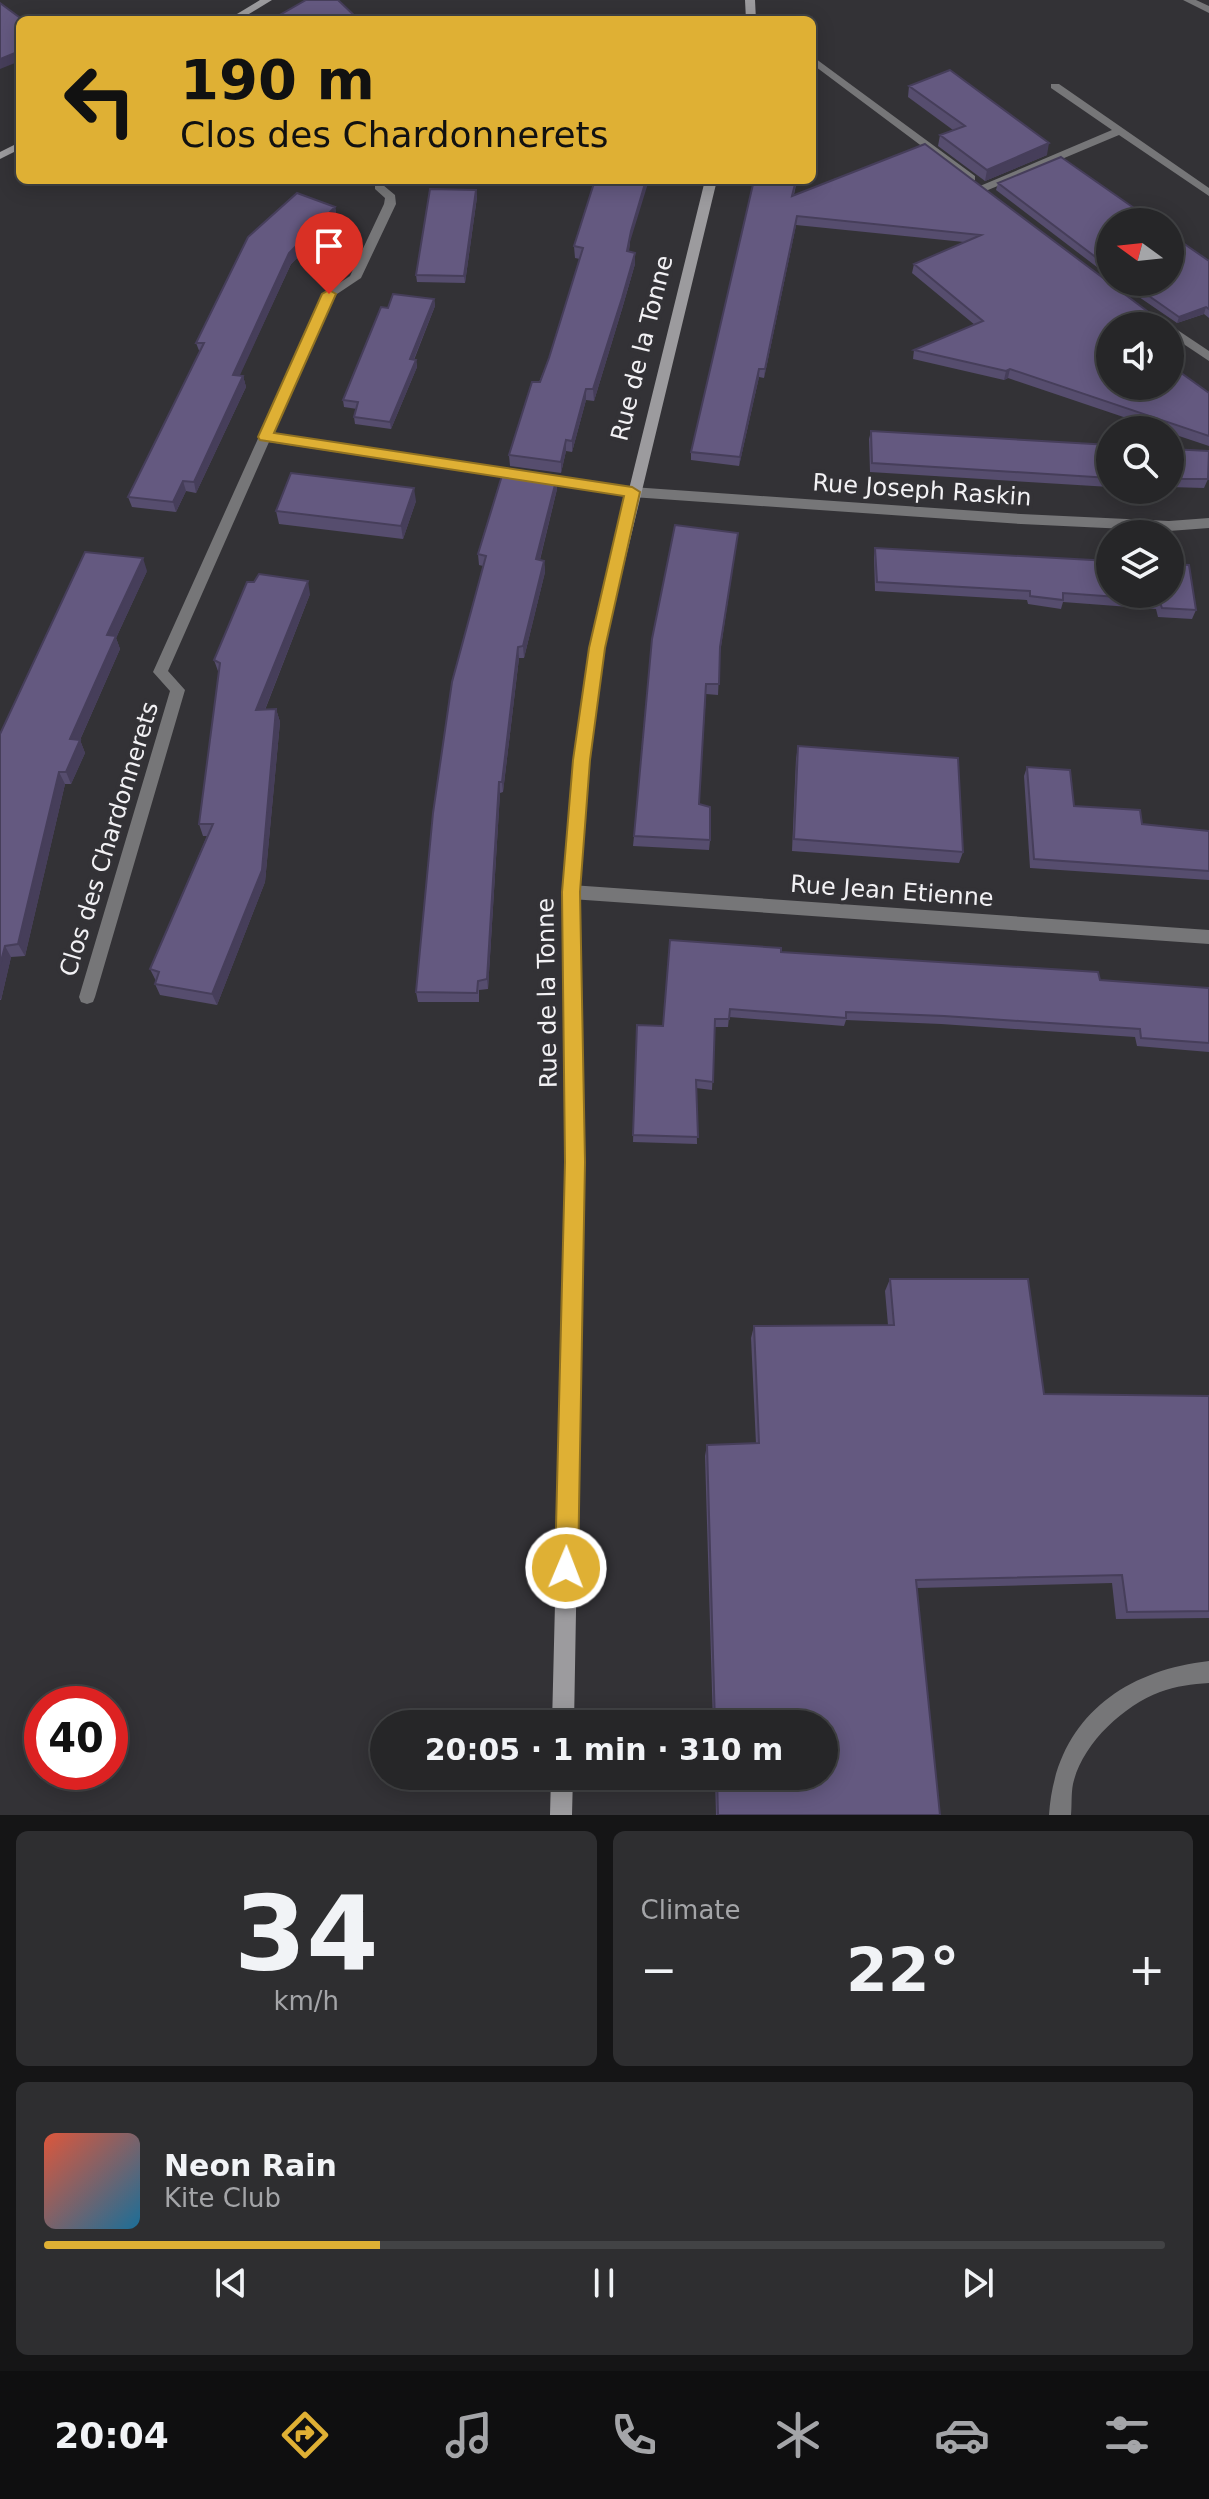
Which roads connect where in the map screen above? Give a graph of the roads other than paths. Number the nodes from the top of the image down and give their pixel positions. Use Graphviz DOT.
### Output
graph roads {
  1 [pos="267,0"];
  2 [pos="1188,0"];
  3 [pos="1209,10"];
  4 [pos="239,16"];
  5 [pos="816,62"];
  6 [pos="1055,86"];
  7 [pos="1120,131"];
  8 [pos="710,184"];
  9 [pos="379,187"];
  10 [pos="984,188"];
  11 [pos="1209,193"];
  12 [pos="997,199"];
  13 [pos="1184,339"];
  14 [pos="1209,357"];
  15 [pos="266,437"];
  16 [pos="632,492"];
  17 [pos="1209,523"];
  18 [pos="571,892"];
  19 [pos="1209,937"];
  20 [pos="87,997"];
  21 [pos="1209,1672"];
  22 [pos="563,1710"];
  23 [pos="562,1790"];
  24 [pos="561,1815"];
  25 [pos="1060,1815"];
  1 -- 4 [label="street"];
  2 -- 3 [label="street"];
  5 -- 10 [label="street"];
  6 -- 7 [label="street"];
  7 -- 10 [label="street"];
  7 -- 11 [label="street"];
  8 -- 16 [label="street, Rue de la Tonne"];
  9 -- 15 [label="street, Clos des Chardonnerets"];
  10 -- 12 [label="street"];
  13 -- 14 [label="street"];
  15 -- 16 [label="street"];
  15 -- 20 [label="street, Clos des Chardonnerets"];
  16 -- 17 [label="street, Rue Joseph Raskin"];
  16 -- 18 [label="street, Rue de la Tonne"];
  18 -- 19 [label="street, Rue Jean Etienne"];
  18 -- 22 [label="street, Rue de la Tonne"];
  21 -- 25 [label="street"];
  23 -- 24 [label="street"];
}
